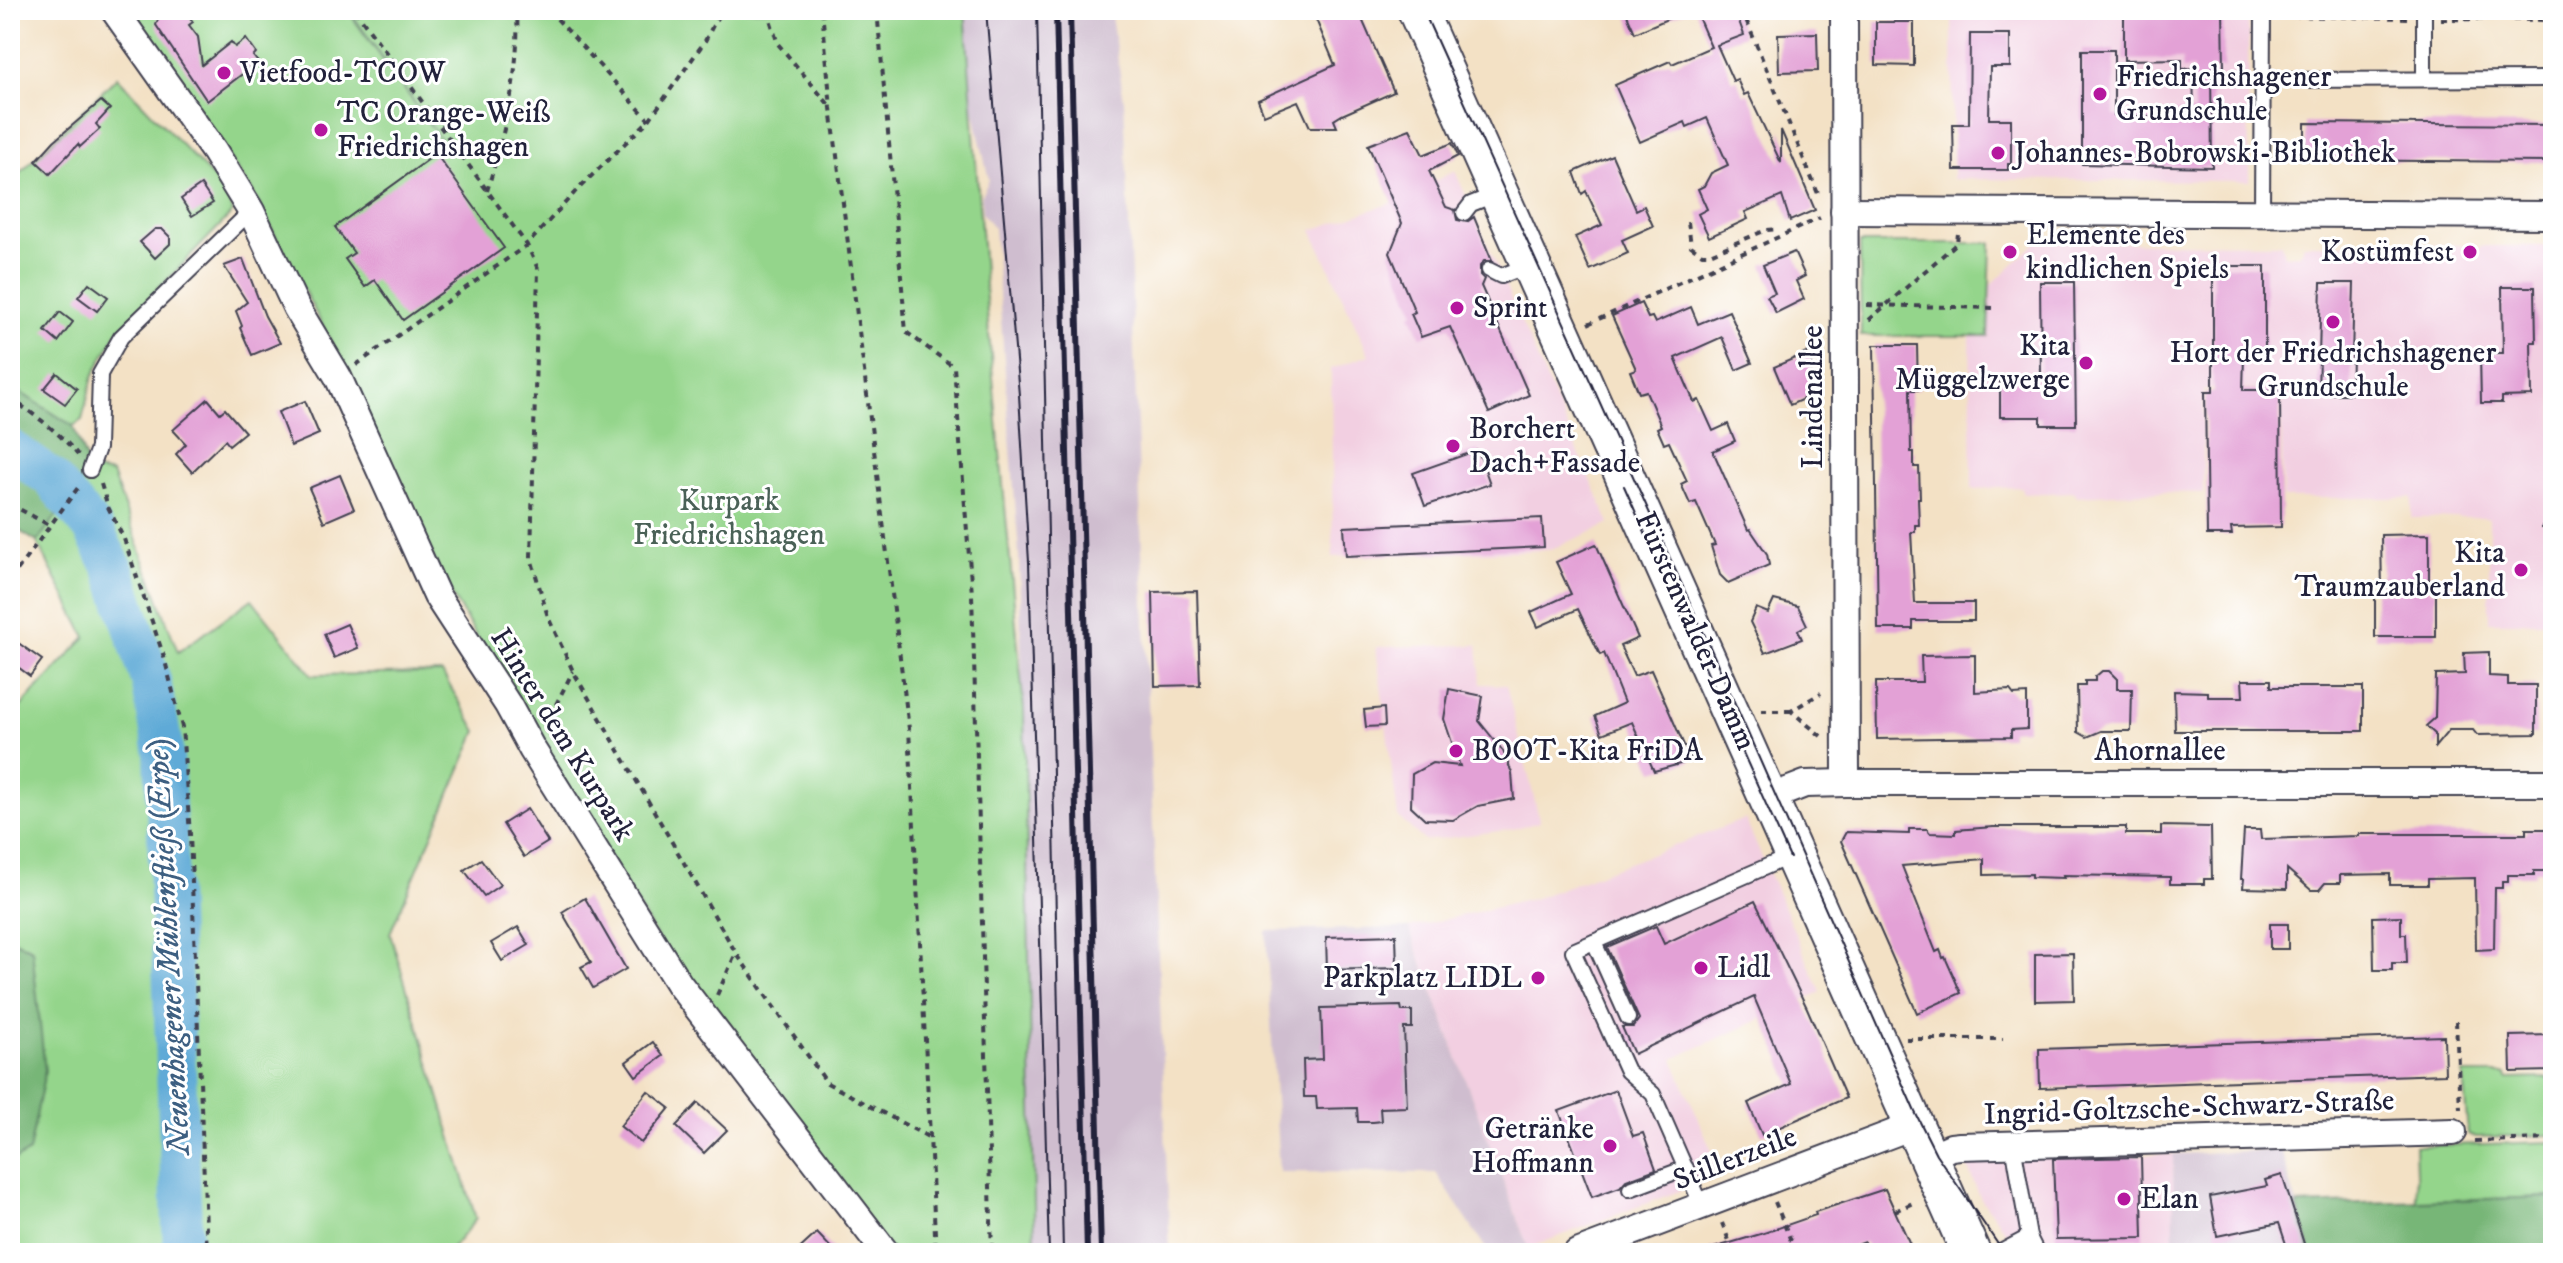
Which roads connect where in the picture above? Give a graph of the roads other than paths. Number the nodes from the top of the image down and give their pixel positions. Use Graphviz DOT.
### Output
graph roads {
  1 [pos="114,10"];
  2 [pos="1417,10"];
  3 [pos="1844,10"];
  4 [pos="2263,10"];
  5 [pos="2424,10"];
  6 [pos="2424,79"];
  7 [pos="2553,79"];
  8 [pos="2263,80"];
  9 [pos="1499,192"];
  10 [pos="251,211"];
  11 [pos="1835,211"];
  12 [pos="1464,213"];
  13 [pos="2262,213"];
  14 [pos="2553,215"];
  15 [pos="1531,264"];
  16 [pos="1489,270"];
  17 [pos="90,470"];
  18 [pos="1846,783"];
  19 [pos="2553,783"];
  20 [pos="1769,798"];
  21 [pos="1794,854"];
  22 [pos="1594,942"];
  23 [pos="1628,1018"];
  24 [pos="2457,1133"];
  25 [pos="1922,1141"];
  26 [pos="2013,1144"];
  27 [pos="1686,1168"];
  28 [pos="1630,1189"];
  29 [pos="1702,1206"];
  30 [pos="2029,1237"];
  31 [pos="886,1253"];
  32 [pos="1577,1253"];
  33 [pos="1971,1253"];
  34 [pos="1999,1253"];
  35 [pos="2037,1253"];
  1 -- 10 [label="street, Hinter dem Kurpark"];
  2 -- 9 [label="main road, Fürstenwalder Damm"];
  3 -- 11 [label="street, Lindenallee"];
  4 -- 8 [label="lane"];
  5 -- 6 [label="lane"];
  6 -- 7 [label="lane"];
  6 -- 8 [label="lane"];
  8 -- 13 [label="lane"];
  9 -- 12 [label="lane"];
  9 -- 15 [label="main road, Fürstenwalder Damm"];
  10 -- 17 [label="lane"];
  10 -- 31 [label="street, Hinter dem Kurpark"];
  11 -- 13 [label="street"];
  11 -- 18 [label="street, Lindenallee"];
  13 -- 14 [label="street"];
  15 -- 16 [label="lane"];
  15 -- 20 [label="main road, Fürstenwalder Damm"];
  18 -- 19 [label="street, Ahornallee"];
  18 -- 20 [label="street, Ahornallee"];
  20 -- 21 [label="main road, Fürstenwalder Damm"];
  21 -- 22 [label="lane"];
  21 -- 25 [label="main road, Fürstenwalder Damm"];
  22 -- 23 [label="lane"];
  22 -- 27 [label="lane"];
  24 -- 26 [label="street, Ingrid-Goltzsche-Schwarz-Straße"];
  25 -- 26 [label="street, Ingrid-Goltzsche-Schwarz-Straße"];
  25 -- 29 [label="street, Stillerzeile"];
  25 -- 33 [label="main road, Fürstenwalder Damm"];
  26 -- 30 [label="lane"];
  27 -- 28 [label="lane"];
  27 -- 29 [label="lane"];
  29 -- 32 [label="street, Stillerzeile"];
  30 -- 34 [label="lane"];
  30 -- 35 [label="lane"];
}
